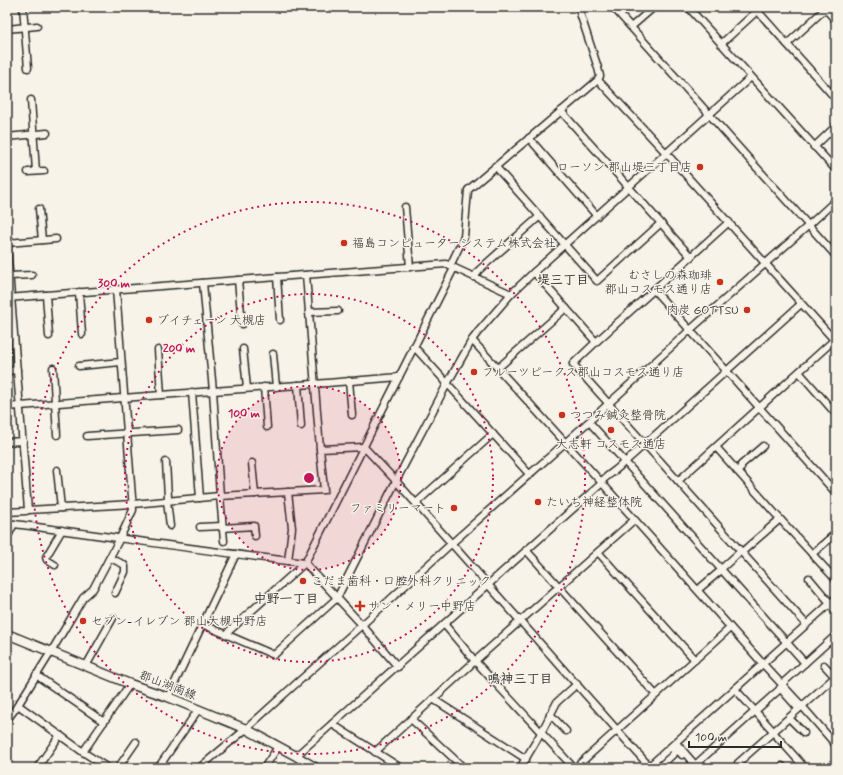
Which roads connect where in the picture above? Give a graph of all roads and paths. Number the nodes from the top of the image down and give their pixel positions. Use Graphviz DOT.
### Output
graph roads {
  1 [pos="23,7"];
  2 [pos="578,7"];
  3 [pos="613,7"];
  4 [pos="654,7"];
  5 [pos="688,7"];
  6 [pos="824,8"];
  7 [pos="755,9"];
  8 [pos="836,21"];
  9 [pos="37,26"];
  10 [pos="631,27"];
  11 [pos="25,28"];
  12 [pos="7,29"];
  13 [pos="721,44"];
  14 [pos="787,44"];
  15 [pos="28,68"];
  16 [pos="751,78"];
  17 [pos="598,80"];
  18 [pos="836,99"];
  19 [pos="30,100"];
  20 [pos="560,111"];
  21 [pos="710,115"];
  22 [pos="836,126"];
  23 [pos="47,133"];
  24 [pos="33,135"];
  25 [pos="7,137"];
  26 [pos="529,138"];
  27 [pos="814,146"];
  28 [pos="667,154"];
  29 [pos="495,166"];
  30 [pos="836,170"];
  31 [pos="36,171"];
  32 [pos="44,171"];
  33 [pos="28,172"];
  34 [pos="628,188"];
  35 [pos="836,200"];
  36 [pos="405,207"];
  37 [pos="39,209"];
  38 [pos="540,216"];
  39 [pos="597,216"];
  40 [pos="729,222"];
  41 [pos="660,224"];
  42 [pos="809,225"];
  43 [pos="56,239"];
  44 [pos="42,240"];
  45 [pos="7,243"];
  46 [pos="565,244"];
  47 [pos="7,246"];
  48 [pos="836,256"];
  49 [pos="691,257"];
  50 [pos="766,263"];
  51 [pos="410,267"];
  52 [pos="452,267"];
  53 [pos="534,272"];
  54 [pos="32,275"];
  55 [pos="306,275"];
  56 [pos="10,276"];
  57 [pos="277,277"];
  58 [pos="474,277"];
  59 [pos="238,280"];
  60 [pos="203,283"];
  61 [pos="116,289"];
  62 [pos="654,290"];
  63 [pos="79,292"];
  64 [pos="511,294"];
  65 [pos="46,295"];
  66 [pos="9,298"];
  67 [pos="801,304"];
  68 [pos="566,308"];
  69 [pos="338,311"];
  70 [pos="309,312"];
  71 [pos="280,320"];
  72 [pos="242,324"];
  73 [pos="690,330"];
  74 [pos="82,334"];
  75 [pos="49,336"];
  76 [pos="472,340"];
  77 [pos="835,341"];
  78 [pos="596,342"];
  79 [pos="413,347"];
  80 [pos="243,348"];
  81 [pos="158,350"];
  82 [pos="273,354"];
  83 [pos="122,362"];
  84 [pos="79,366"];
  85 [pos="53,368"];
  86 [pos="498,368"];
  87 [pos="17,370"];
  88 [pos="7,371"];
  89 [pos="726,371"];
  90 [pos="799,372"];
  91 [pos="398,377"];
  92 [pos="349,381"];
  93 [pos="315,384"];
  94 [pos="447,384"];
  95 [pos="298,385"];
  96 [pos="276,386"];
  97 [pos="264,387"];
  98 [pos="247,388"];
  99 [pos="213,390"];
  100 [pos="192,392"];
  101 [pos="161,395"];
  102 [pos="124,398"];
  103 [pos="55,404"];
  104 [pos="609,404"];
  105 [pos="20,406"];
  106 [pos="7,407"];
  107 [pos="759,408"];
  108 [pos="836,414"];
  109 [pos="352,415"];
  110 [pos="301,426"];
  111 [pos="591,426"];
  112 [pos="267,427"];
  113 [pos="178,430"];
  114 [pos="127,434"];
  115 [pos="493,434"];
  116 [pos="57,435"];
  117 [pos="87,436"];
  118 [pos="23,441"];
  119 [pos="7,442"];
  120 [pos="565,443"];
  121 [pos="645,444"];
  122 [pos="763,446"];
  123 [pos="364,447"];
  124 [pos="716,447"];
  125 [pos="320,449"];
  126 [pos="166,462"];
  127 [pos="252,463"];
  128 [pos="623,463"];
  129 [pos="57,470"];
  130 [pos="737,471"];
  131 [pos="530,475"];
  132 [pos="396,481"];
  133 [pos="678,481"];
  134 [pos="602,482"];
  135 [pos="288,492"];
  136 [pos="836,493"];
  137 [pos="256,494"];
  138 [pos="220,496"];
  139 [pos="200,498"];
  140 [pos="167,501"];
  141 [pos="416,503"];
  142 [pos="133,504"];
  143 [pos="61,508"];
  144 [pos="28,510"];
  145 [pos="7,512"];
  146 [pos="780,519"];
  147 [pos="634,520"];
  148 [pos="7,523"];
  149 [pos="14,524"];
  150 [pos="170,526"];
  151 [pos="200,527"];
  152 [pos="222,527"];
  153 [pos="62,530"];
  154 [pos="836,533"];
  155 [pos="255,536"];
  156 [pos="7,538"];
  157 [pos="120,538"];
  158 [pos="224,541"];
  159 [pos="452,543"];
  160 [pos="526,550"];
  161 [pos="598,552"];
  162 [pos="742,552"];
  163 [pos="236,554"];
  164 [pos="812,554"];
  165 [pos="110,558"];
  166 [pos="288,560"];
  167 [pos="305,563"];
  168 [pos="55,565"];
  169 [pos="720,570"];
  170 [pos="809,578"];
  171 [pos="836,580"];
  172 [pos="488,585"];
  173 [pos="559,587"];
  174 [pos="700,588"];
  175 [pos="114,592"];
  176 [pos="337,598"];
  177 [pos="836,598"];
  178 [pos="830,603"];
  179 [pos="836,612"];
  180 [pos="113,618"];
  181 [pos="521,621"];
  182 [pos="202,624"];
  183 [pos="444,624"];
  184 [pos="806,624"];
  185 [pos="362,625"];
  186 [pos="730,628"];
  187 [pos="7,634"];
  188 [pos="227,635"];
  189 [pos="836,635"];
  190 [pos="836,640"];
  191 [pos="785,643"];
  192 [pos="51,652"];
  193 [pos="695,660"];
  194 [pos="475,662"];
  195 [pos="804,664"];
  196 [pos="824,664"];
  197 [pos="86,666"];
  198 [pos="765,666"];
  199 [pos="398,667"];
  200 [pos="36,675"];
  201 [pos="836,677"];
  202 [pos="785,683"];
  203 [pos="130,684"];
  204 [pos="577,684"];
  205 [pos="735,688"];
  206 [pos="779,688"];
  207 [pos="656,695"];
  208 [pos="168,697"];
  209 [pos="433,699"];
  210 [pos="18,705"];
  211 [pos="800,705"];
  212 [pos="198,710"];
  213 [pos="754,710"];
  214 [pos="550,714"];
  215 [pos="789,718"];
  216 [pos="412,719"];
  217 [pos="7,720"];
  218 [pos="104,722"];
  219 [pos="332,724"];
  220 [pos="246,730"];
  221 [pos="617,730"];
  222 [pos="566,731"];
  223 [pos="773,732"];
  224 [pos="541,733"];
  225 [pos="804,734"];
  226 [pos="60,735"];
  227 [pos="136,742"];
  228 [pos="836,745"];
  229 [pos="278,747"];
  230 [pos="83,752"];
  231 [pos="375,752"];
  232 [pos="296,756"];
  233 [pos="526,759"];
  234 [pos="695,766"];
  235 [pos="103,767"];
  236 [pos="649,767"];
  237 [pos="37,768"];
  238 [pos="118,768"];
  239 [pos="158,768"];
  240 [pos="199,768"];
  241 [pos="264,768"];
  242 [pos="316,768"];
  243 [pos="401,768"];
  244 [pos="464,768"];
  245 [pos="520,768"];
  246 [pos="574,768"];
  247 [pos="658,768"];
  248 [pos="742,768"];
  249 [pos="805,768"];
  1 -- 11 [label="street"];
  2 -- 17 [label="street"];
  3 -- 10 [label="street"];
  4 -- 10 [label="street"];
  5 -- 13 [label="street"];
  6 -- 8 [label="street"];
  6 -- 14 [label="street"];
  7 -- 13 [label="street"];
  7 -- 14 [label="street"];
  9 -- 11 [label="street"];
  10 -- 21 [label="street"];
  11 -- 12 [label="street"];
  11 -- 15 [label="street"];
  13 -- 16 [label="street"];
  14 -- 18 [label="street"];
  16 -- 21 [label="street"];
  16 -- 27 [label="street"];
  17 -- 20 [label="street"];
  17 -- 28 [label="street"];
  19 -- 24 [label="street"];
  20 -- 26 [label="street"];
  20 -- 34 [label="street"];
  21 -- 28 [label="street"];
  21 -- 42 [label="street"];
  22 -- 27 [label="street"];
  23 -- 24 [label="street"];
  24 -- 25 [label="street"];
  24 -- 31 [label="street"];
  26 -- 29 [label="street"];
  26 -- 39 [label="street"];
  27 -- 30 [label="street"];
  28 -- 34 [label="street"];
  28 -- 40 [label="street"];
  29 -- 38 [label="street"];
  29 -- 52 [label="street"];
  31 -- 32 [label="street"];
  31 -- 33 [label="street"];
  34 -- 39 [label="street"];
  34 -- 41 [label="street"];
  35 -- 42 [label="street"];
  36 -- 51 [label="street"];
  37 -- 44 [label="street"];
  38 -- 46 [label="street"];
  38 -- 58 [label="street"];
  39 -- 46 [label="street"];
  40 -- 49 [label="street"];
  40 -- 50 [label="street"];
  41 -- 46 [label="street"];
  41 -- 49 [label="street"];
  42 -- 48 [label="street"];
  42 -- 50 [label="street"];
  43 -- 44 [label="street"];
  44 -- 45 [label="street"];
  46 -- 53 [label="street"];
  47 -- 56 [label="street"];
  49 -- 62 [label="street"];
  50 -- 67 [label="street"];
  50 -- 73 [label="street"];
  51 -- 52 [label="street"];
  51 -- 55 [label="street"];
  52 -- 58 [label="street"];
  52 -- 79 [label="street"];
  53 -- 64 [label="street"];
  53 -- 68 [label="street"];
  54 -- 56 [label="street"];
  55 -- 57 [label="street"];
  55 -- 70 [label="street"];
  56 -- 66 [label="street"];
  57 -- 59 [label="street"];
  57 -- 71 [label="street"];
  58 -- 64 [label="street"];
  59 -- 60 [label="street"];
  59 -- 72 [label="street"];
  60 -- 61 [label="street"];
  60 -- 99 [label="street"];
  61 -- 63 [label="street"];
  61 -- 83 [label="street"];
  62 -- 73 [label="street"];
  62 -- 78 [label="street"];
  63 -- 65 [label="street"];
  63 -- 74 [label="street"];
  64 -- 76 [label="street"];
  65 -- 66 [label="street"];
  65 -- 75 [label="street"];
  66 -- 87 [label="street"];
  67 -- 77 [label="street"];
  67 -- 89 [label="street"];
  68 -- 78 [label="street"];
  68 -- 86 [label="street"];
  69 -- 70 [label="street"];
  70 -- 93 [label="street"];
  73 -- 89 [label="street"];
  73 -- 104 [label="street"];
  76 -- 86 [label="street"];
  76 -- 94 [label="street"];
  77 -- 90 [label="street"];
  78 -- 104 [label="street"];
  79 -- 91 [label="street"];
  79 -- 94 [label="street"];
  80 -- 98 [label="street"];
  81 -- 101 [label="street"];
  82 -- 96 [label="street"];
  83 -- 84 [label="street"];
  83 -- 102 [label="street"];
  85 -- 103 [label="street"];
  86 -- 120 [label="street"];
  87 -- 88 [label="street"];
  87 -- 105 [label="street"];
  89 -- 107 [label="street"];
  89 -- 121 [label="street"];
  90 -- 107 [label="street"];
  90 -- 108 [label="street"];
  91 -- 92 [label="street"];
  91 -- 123 [label="street"];
  92 -- 93 [label="street"];
  92 -- 109 [label="street"];
  93 -- 95 [label="street"];
  93 -- 125 [label="street"];
  94 -- 115 [label="street"];
  94 -- 132 [label="street"];
  95 -- 96 [label="street"];
  95 -- 110 [label="street"];
  96 -- 97 [label="street"];
  97 -- 98 [label="street"];
  97 -- 112 [label="street"];
  98 -- 99 [label="street"];
  99 -- 100 [label="street"];
  99 -- 138 [label="street"];
  100 -- 101 [label="street"];
  100 -- 139 [label="street"];
  101 -- 102 [label="street"];
  102 -- 103 [label="street"];
  102 -- 114 [label="street"];
  103 -- 105 [label="street"];
  103 -- 116 [label="street"];
  104 -- 120 [label="street"];
  104 -- 121 [label="street"];
  105 -- 106 [label="street"];
  105 -- 118 [label="street"];
  107 -- 124 [label="street"];
  107 -- 136 [label="street"];
  111 -- 128 [label="street"];
  113 -- 114 [label="street"];
  114 -- 117 [label="street"];
  114 -- 142 [label="street"];
  115 -- 131 [label="street"];
  115 -- 141 [label="street"];
  118 -- 119 [label="street"];
  118 -- 144 [label="street"];
  120 -- 131 [label="street"];
  120 -- 134 [label="street"];
  121 -- 128 [label="street"];
  121 -- 133 [label="street"];
  122 -- 130 [label="street"];
  123 -- 125 [label="street"];
  123 -- 132 [label="street"];
  123 -- 167 [label="street"];
  124 -- 130 [label="street"];
  124 -- 133 [label="street"];
  125 -- 135 [label="street"];
  126 -- 140 [label="street"];
  127 -- 137 [label="street"];
  128 -- 134 [label="street"];
  128 -- 169 [label="street"];
  129 -- 143 [label="street"];
  130 -- 146 [label="street"];
  131 -- 159 [label="street"];
  132 -- 141 [label="street"];
  132 -- 176 [label="street"];
  133 -- 162 [label="street"];
  134 -- 147 [label="street"];
  134 -- 160 [label="street"];
  135 -- 137 [label="street"];
  135 -- 166 [label="street"];
  137 -- 138 [label="street"];
  138 -- 139 [label="street"];
  138 -- 152 [label="street"];
  139 -- 140 [label="street"];
  140 -- 142 [label="street"];
  140 -- 150 [label="street"];
  141 -- 159 [label="street"];
  142 -- 143 [label="street"];
  142 -- 157 [label="street"];
  143 -- 144 [label="street"];
  144 -- 145 [label="street"];
  146 -- 162 [label="street"];
  146 -- 164 [label="street"];
  147 -- 161 [label="street"];
  147 -- 186 [label="street"];
  148 -- 149 [label="street"];
  149 -- 153 [label="street"];
  149 -- 156 [label="street"];
  151 -- 152 [label="street"];
  152 -- 155 [label="street"];
  152 -- 158 [label="street"];
  153 -- 157 [label="street"];
  153 -- 168 [label="street"];
  154 -- 164 [label="street"];
  157 -- 163 [label="street"];
  157 -- 165 [label="street"];
  159 -- 172 [label="street"];
  159 -- 185 [label="street"];
  160 -- 172 [label="street"];
  160 -- 173 [label="street"];
  161 -- 173 [label="street"];
  161 -- 193 [label="street"];
  162 -- 169 [label="street"];
  162 -- 184 [label="street"];
  163 -- 166 [label="street"];
  163 -- 182 [label="street"];
  164 -- 171 [label="street"];
  165 -- 175 [label="street"];
  165 -- 192 [label="street"];
  166 -- 167 [label="street"];
  167 -- 176 [label="street"];
  167 -- 188 [label="street"];
  169 -- 174 [label="street"];
  169 -- 191 [label="street"];
  170 -- 178 [label="street"];
  172 -- 181 [label="street"];
  172 -- 183 [label="street"];
  173 -- 181 [label="street"];
  173 -- 207 [label="street"];
  176 -- 185 [label="street"];
  176 -- 188 [label="street"];
  177 -- 178 [label="street"];
  178 -- 179 [label="street"];
  178 -- 184 [label="street"];
  180 -- 197 [label="street"];
  181 -- 194 [label="street"];
  181 -- 204 [label="street"];
  182 -- 188 [label="street"];
  182 -- 208 [label="street"];
  183 -- 194 [label="street"];
  183 -- 199 [label="street"];
  184 -- 191 [label="street"];
  185 -- 199 [label="street"];
  185 -- 220 [label="street"];
  186 -- 193 [label="street"];
  186 -- 198 [label="street"];
  187 -- 192 [label="main road, 郡山湖南線"];
  189 -- 195 [label="street"];
  190 -- 202 [label="street"];
  191 -- 195 [label="street"];
  191 -- 198 [label="street"];
  192 -- 197 [label="main road, 郡山湖南線"];
  192 -- 200 [label="street"];
  193 -- 207 [label="street"];
  194 -- 209 [label="street"];
  194 -- 224 [label="street"];
  195 -- 202 [label="street"];
  196 -- 201 [label="street"];
  197 -- 203 [label="main road, 郡山湖南線"];
  198 -- 202 [label="street"];
  198 -- 205 [label="street"];
  198 -- 206 [label="street"];
  198 -- 211 [label="street"];
  199 -- 219 [label="street"];
  200 -- 210 [label="street"];
  200 -- 218 [label="street"];
  201 -- 211 [label="street"];
  202 -- 211 [label="street"];
  203 -- 208 [label="main road, 郡山湖南線"];
  203 -- 218 [label="street"];
  204 -- 214 [label="street"];
  204 -- 221 [label="street"];
  205 -- 213 [label="street"];
  205 -- 236 [label="street"];
  206 -- 211 [label="street"];
  206 -- 213 [label="street"];
  207 -- 221 [label="street"];
  208 -- 212 [label="main road, 郡山湖南線"];
  209 -- 216 [label="street"];
  209 -- 233 [label="street"];
  210 -- 217 [label="street"];
  210 -- 226 [label="street"];
  211 -- 215 [label="street"];
  211 -- 228 [label="street"];
  212 -- 220 [label="main road, 郡山湖南線"];
  212 -- 239 [label="street"];
  213 -- 223 [label="street"];
  213 -- 234 [label="street"];
  214 -- 222 [label="street"];
  214 -- 224 [label="street"];
  215 -- 223 [label="street"];
  215 -- 225 [label="street"];
  216 -- 231 [label="street"];
  216 -- 244 [label="street"];
  218 -- 230 [label="street"];
  219 -- 231 [label="street"];
  219 -- 232 [label="street"];
  220 -- 229 [label="main road, 郡山湖南線"];
  220 -- 240 [label="street"];
  221 -- 236 [label="street"];
  221 -- 246 [label="street"];
  223 -- 248 [label="street"];
  223 -- 249 [label="street"];
  224 -- 233 [label="street"];
  224 -- 246 [label="street"];
  226 -- 230 [label="street"];
  226 -- 237 [label="street"];
  227 -- 238 [label="street"];
  229 -- 232 [label="main road, 郡山湖南線"];
  229 -- 241 [label="street"];
  230 -- 235 [label="street"];
  231 -- 243 [label="street"];
  232 -- 242 [label="main road, 郡山湖南線"];
  233 -- 245 [label="street"];
  234 -- 236 [label="street"];
  234 -- 247 [label="street"];
}
